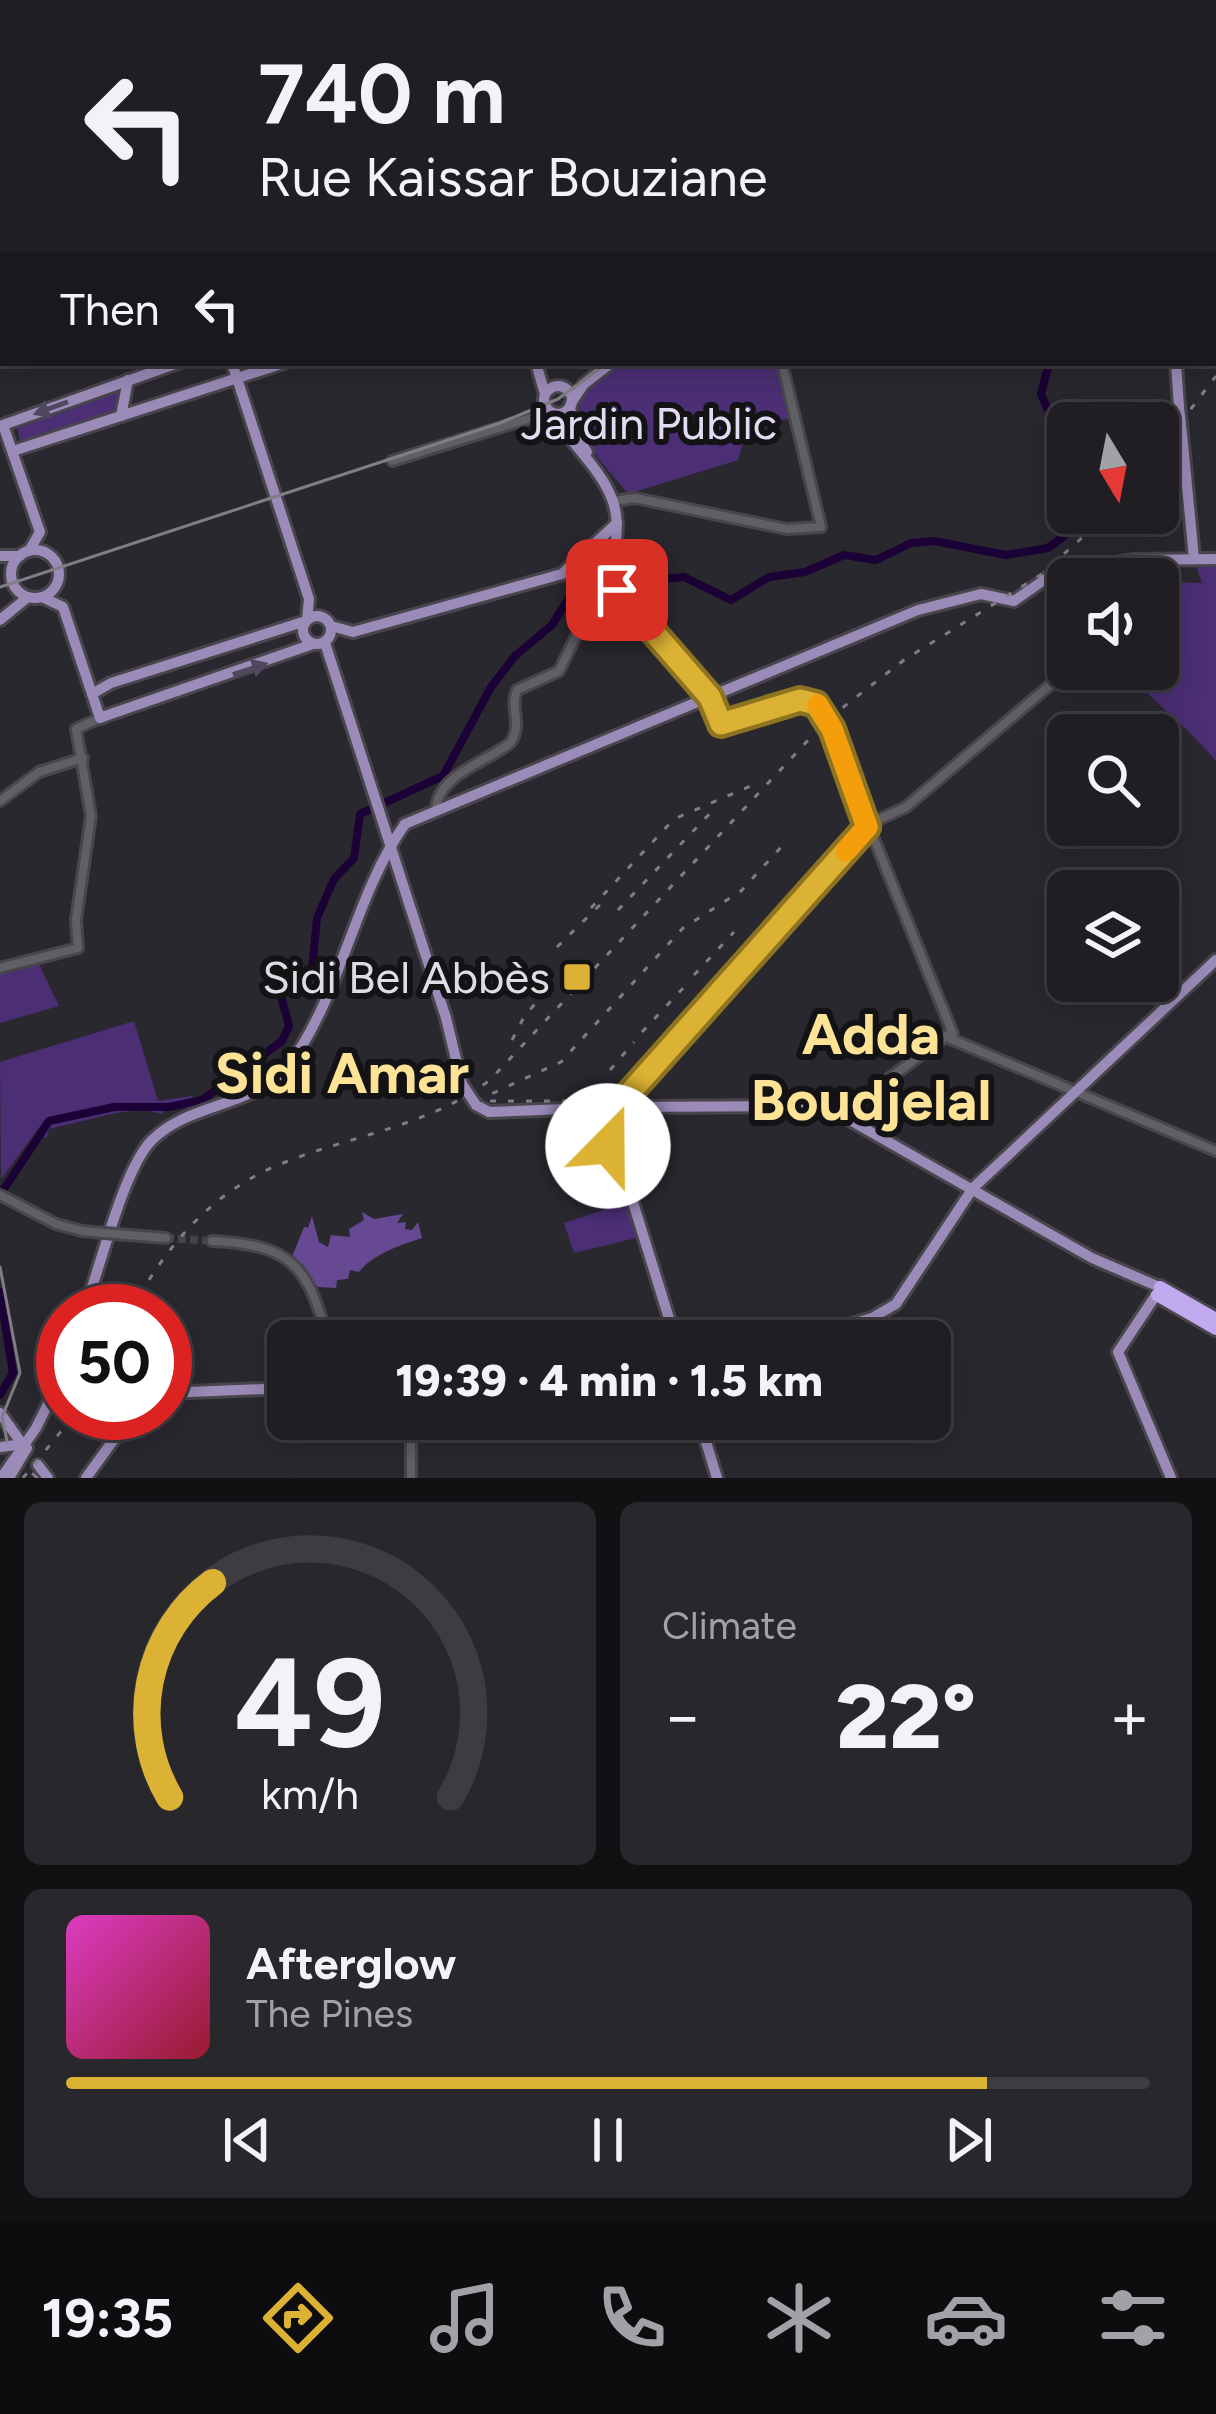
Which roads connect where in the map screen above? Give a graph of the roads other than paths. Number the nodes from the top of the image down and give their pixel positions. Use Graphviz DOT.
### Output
graph roads {
  1 [pos="172,366"];
  2 [pos="233,366"];
  3 [pos="275,366"];
  4 [pos="539,366"];
  5 [pos="541,366"];
  6 [pos="598,366"];
  7 [pos="606,366"];
  8 [pos="783,366"];
  9 [pos="1176,366"];
  10 [pos="586,378"];
  11 [pos="238,379"];
  12 [pos="559,387"];
  13 [pos="123,389"];
  14 [pos="548,405"];
  15 [pos="571,405"];
  16 [pos="146,408"];
  17 [pos="121,416"];
  18 [pos="15,450"];
  19 [pos="590,460"];
  20 [pos="392,461"];
  21 [pos="617,500"];
  22 [pos="616,521"];
  23 [pos="24,554"];
  24 [pos="50,555"];
  25 [pos="0,558"];
  26 [pos="1194,558"];
  27 [pos="1216,559"];
  28 [pos="575,570"];
  29 [pos="1044,580"];
  30 [pos="58,583"];
  31 [pos="616,583"];
  32 [pos="1047,584"];
  33 [pos="12,585"];
  34 [pos="42,597"];
  35 [pos="309,599"];
  36 [pos="1,620"];
  37 [pos="306,621"];
  38 [pos="327,621"];
  39 [pos="320,643"];
  40 [pos="172,667"];
  41 [pos="97,685"];
  42 [pos="189,688"];
  43 [pos="1047,688"];
  44 [pos="176,693"];
  45 [pos="710,697"];
  46 [pos="102,717"];
  47 [pos="82,758"];
  48 [pos="0,801"];
  49 [pos="436,811"];
  50 [pos="379,813"];
  51 [pos="405,824"];
  52 [pos="867,826"];
  53 [pos="390,848"];
  54 [pos="387,864"];
  55 [pos="1216,960"];
  56 [pos="0,968"];
  57 [pos="953,1037"];
  58 [pos="1076,1092"];
  59 [pos="618,1106"];
  60 [pos="572,1110"];
  61 [pos="842,1113"];
  62 [pos="610,1150"];
  63 [pos="1216,1151"];
  64 [pos="973,1188"];
  65 [pos="1,1196"];
  66 [pos="166,1238"];
  67 [pos="212,1241"];
  68 [pos="94,1284"];
  69 [pos="1155,1293"];
  70 [pos="1216,1319"];
  71 [pos="322,1320"];
  72 [pos="670,1320"];
  73 [pos="865,1320"];
  74 [pos="1216,1329"];
  75 [pos="267,1389"];
  76 [pos="192,1392"];
  77 [pos="1,1416"];
  78 [pos="36,1416"];
  79 [pos="116,1440"];
  80 [pos="411,1440"];
  81 [pos="705,1440"];
  82 [pos="18,1444"];
  83 [pos="38,1466"];
  84 [pos="5,1478"];
  85 [pos="48,1478"];
  86 [pos="89,1478"];
  87 [pos="411,1478"];
  88 [pos="717,1478"];
  89 [pos="1171,1478"];
  1 -- 13 [label="main road"];
  2 -- 11 [label="main road"];
  3 -- 11 [label="main road"];
  4 -- 14 [label="main road"];
  5 -- 12 [label="main road"];
  6 -- 10 [label="main road"];
  7 -- 10 [label="main road"];
  8 -- 21 [label="street"];
  9 -- 26 [label="main road, bridge"];
  10 -- 12 [label="main road"];
  10 -- 15 [label="main road"];
  11 -- 16 [label="main road"];
  11 -- 35 [label="main road"];
  12 -- 14 [label="main road"];
  12 -- 15 [label="main road"];
  13 -- 16 [label="main road"];
  13 -- 17 [label="main road"];
  13 -- 18 [label="main road, one-way"];
  14 -- 15 [label="main road"];
  14 -- 19 [label="main road"];
  14 -- 20 [label="street"];
  15 -- 19 [label="main road"];
  16 -- 17 [label="main road"];
  17 -- 18 [label="main road"];
  18 -- 23 [label="main road"];
  18 -- 24 [label="main road"];
  19 -- 21 [label="main road"];
  21 -- 22 [label="main road"];
  22 -- 28 [label="main road"];
  22 -- 31 [label="main road"];
  23 -- 24 [label="main road"];
  23 -- 25 [label="main road"];
  23 -- 33 [label="main road"];
  24 -- 30 [label="main road"];
  25 -- 33 [label="main road"];
  26 -- 27 [label="main road"];
  26 -- 29 [label="main road"];
  28 -- 31 [label="main road"];
  28 -- 38 [label="main road"];
  28 -- 39 [label="main road"];
  29 -- 32 [label="street"];
  29 -- 45 [label="main road"];
  30 -- 34 [label="main road"];
  30 -- 41 [label="main road"];
  31 -- 45 [label="main road"];
  31 -- 49 [label="street"];
  33 -- 34 [label="main road"];
  33 -- 36 [label="main road"];
  34 -- 41 [label="main road"];
  35 -- 37 [label="main road"];
  35 -- 38 [label="main road"];
  37 -- 38 [label="main road"];
  37 -- 39 [label="main road"];
  37 -- 40 [label="main road"];
  38 -- 39 [label="main road"];
  42 -- 39 [label="main road, one-way"];
  39 -- 50 [label="main road"];
  40 -- 41 [label="main road"];
  40 -- 42 [label="main road"];
  40 -- 44 [label="main road"];
  41 -- 46 [label="main road"];
  42 -- 44 [label="main road"];
  43 -- 52 [label="street"];
  44 -- 46 [label="main road"];
  45 -- 49 [label="main road"];
  45 -- 52 [label="street"];
  46 -- 47 [label="street"];
  47 -- 48 [label="street"];
  47 -- 56 [label="street"];
  49 -- 51 [label="main road"];
  50 -- 51 [label="main road"];
  50 -- 53 [label="main road"];
  50 -- 54 [label="main road"];
  51 -- 53 [label="main road"];
  52 -- 57 [label="street"];
  52 -- 59 [label="street"];
  53 -- 54 [label="main road"];
  54 -- 60 [label="main road, bridge"];
  54 -- 68 [label="main road"];
  55 -- 58 [label="main road"];
  57 -- 58 [label="street"];
  57 -- 61 [label="street"];
  58 -- 63 [label="street"];
  58 -- 64 [label="main road"];
  59 -- 60 [label="main road"];
  59 -- 61 [label="main road"];
  59 -- 62 [label="main road"];
  60 -- 62 [label="main road"];
  61 -- 64 [label="main road"];
  62 -- 72 [label="main road"];
  64 -- 69 [label="main road"];
  64 -- 73 [label="main road"];
  65 -- 66 [label="street, bridge"];
  67 -- 71 [label="street"];
  69 -- 70 [label="highway"];
  69 -- 74 [label="highway"];
  69 -- 89 [label="main road"];
  75 -- 76 [label="main road"];
  77 -- 82 [label="main road"];
  78 -- 82 [label="main road"];
  79 -- 86 [label="main road"];
  80 -- 87 [label="street"];
  81 -- 88 [label="main road"];
  82 -- 84 [label="main road"];
  82 -- 84 [label="main road"];
  83 -- 85 [label="main road"];
}
